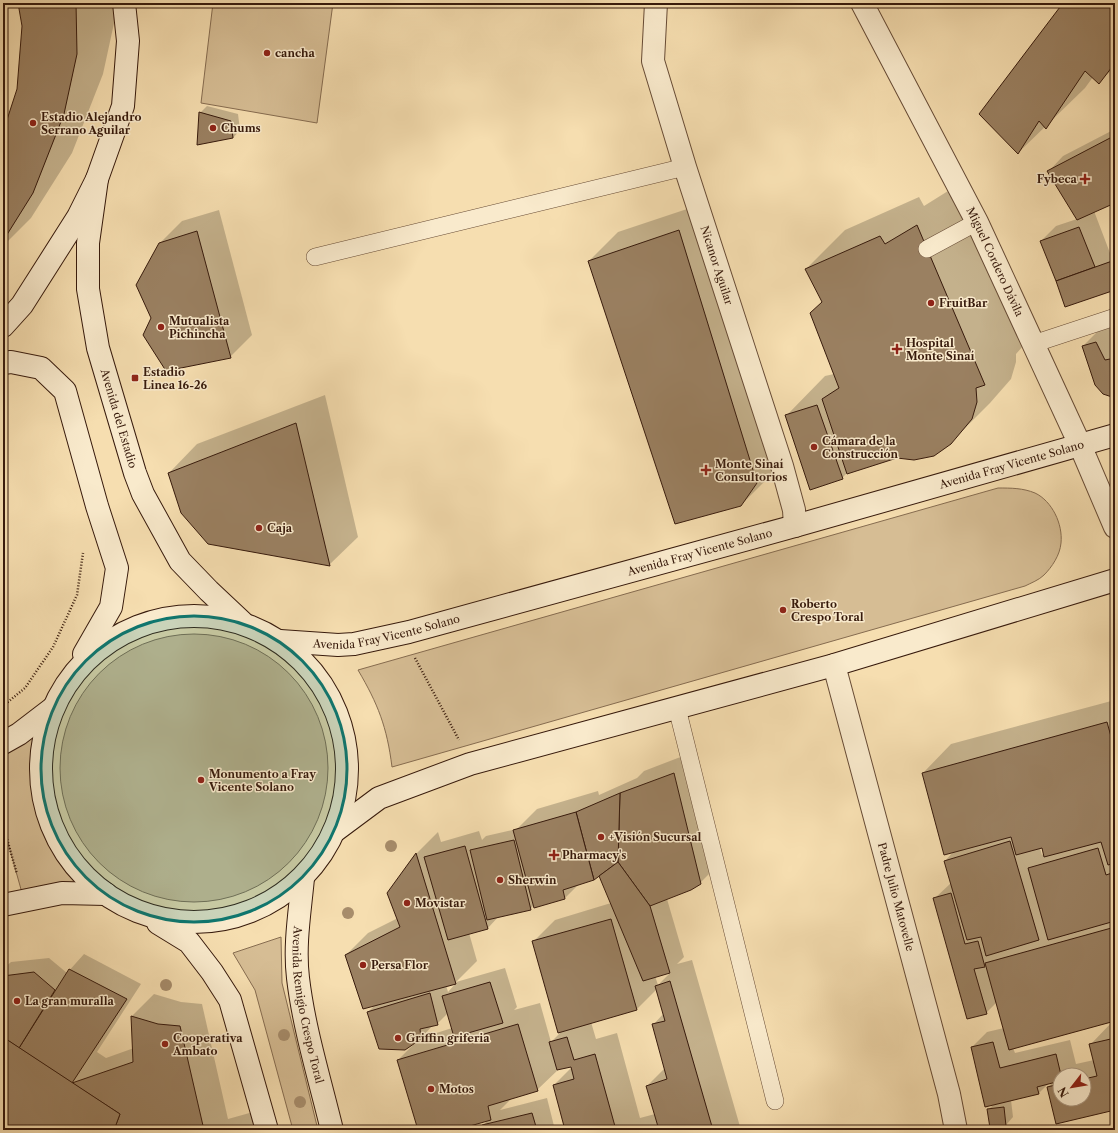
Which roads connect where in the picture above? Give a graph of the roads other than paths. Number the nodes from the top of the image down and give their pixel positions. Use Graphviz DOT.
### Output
graph roads {
  1 [pos="124,3"];
  2 [pos="656,3"];
  3 [pos="862,3"];
  4 [pos="685,167"];
  5 [pos="97,179"];
  6 [pos="977,222"];
  7 [pos="927,249"];
  8 [pos="315,257"];
  9 [pos="1115,317"];
  10 [pos="1099,322"];
  11 [pos="3,326"];
  12 [pos="1115,332"];
  13 [pos="1033,344"];
  14 [pos="3,364"];
  15 [pos="1115,435"];
  16 [pos="1080,445"];
  17 [pos="795,526"];
  18 [pos="1115,527"];
  19 [pos="1115,580"];
  20 [pos="242,622"];
  21 [pos="280,642"];
  22 [pos="834,665"];
  23 [pos="73,672"];
  24 [pos="52,708"];
  25 [pos="677,708"];
  26 [pos="3,743"];
  27 [pos="336,830"];
  28 [pos="304,878"];
  29 [pos="106,894"];
  30 [pos="3,906"];
  31 [pos="143,914"];
  32 [pos="775,1101"];
  33 [pos="267,1130"];
  34 [pos="332,1130"];
  35 [pos="956,1130"];
  1 -- 5 [label="main road, Avenida del Estadio"];
  2 -- 4 [label="main road, Nicanor Aguilar"];
  3 -- 6 [label="main road, Miguel Cordero Dávila"];
  4 -- 8 [label="lane"];
  4 -- 17 [label="main road, Nicanor Aguilar"];
  5 -- 11 [label="main road, Avenida del Estadio"];
  5 -- 20 [label="main road, Avenida del Estadio"];
  6 -- 7 [label="lane"];
  6 -- 13 [label="main road, Miguel Cordero Dávila"];
  9 -- 10 [label="lane"];
  10 -- 12 [label="lane"];
  10 -- 13 [label="lane"];
  13 -- 16 [label="main road, Miguel Cordero Dávila"];
  14 -- 23 [label="main road"];
  15 -- 16 [label="main road, Avenida Fray Vicente Solano"];
  16 -- 17 [label="main road, Avenida Fray Vicente Solano"];
  16 -- 18 [label="main road, Miguel Cordero Dávila"];
  17 -- 21 [label="main road, Avenida Fray Vicente Solano"];
  19 -- 22 [label="main road"];
  20 -- 21 [label="main road"];
  20 -- 23 [label="main road"];
  21 -- 27 [label="main road"];
  22 -- 25 [label="main road"];
  22 -- 35 [label="main road, Padre Julio Matovelle"];
  23 -- 24 [label="main road"];
  24 -- 26 [label="main road"];
  24 -- 29 [label="main road"];
  25 -- 27 [label="main road"];
  25 -- 32 [label="lane"];
  27 -- 28 [label="main road"];
  28 -- 31 [label="main road"];
  28 -- 34 [label="main road, Avenida Remigio Crespo Toral"];
  29 -- 30 [label="main road"];
  29 -- 31 [label="main road"];
  31 -- 33 [label="main road"];
}
